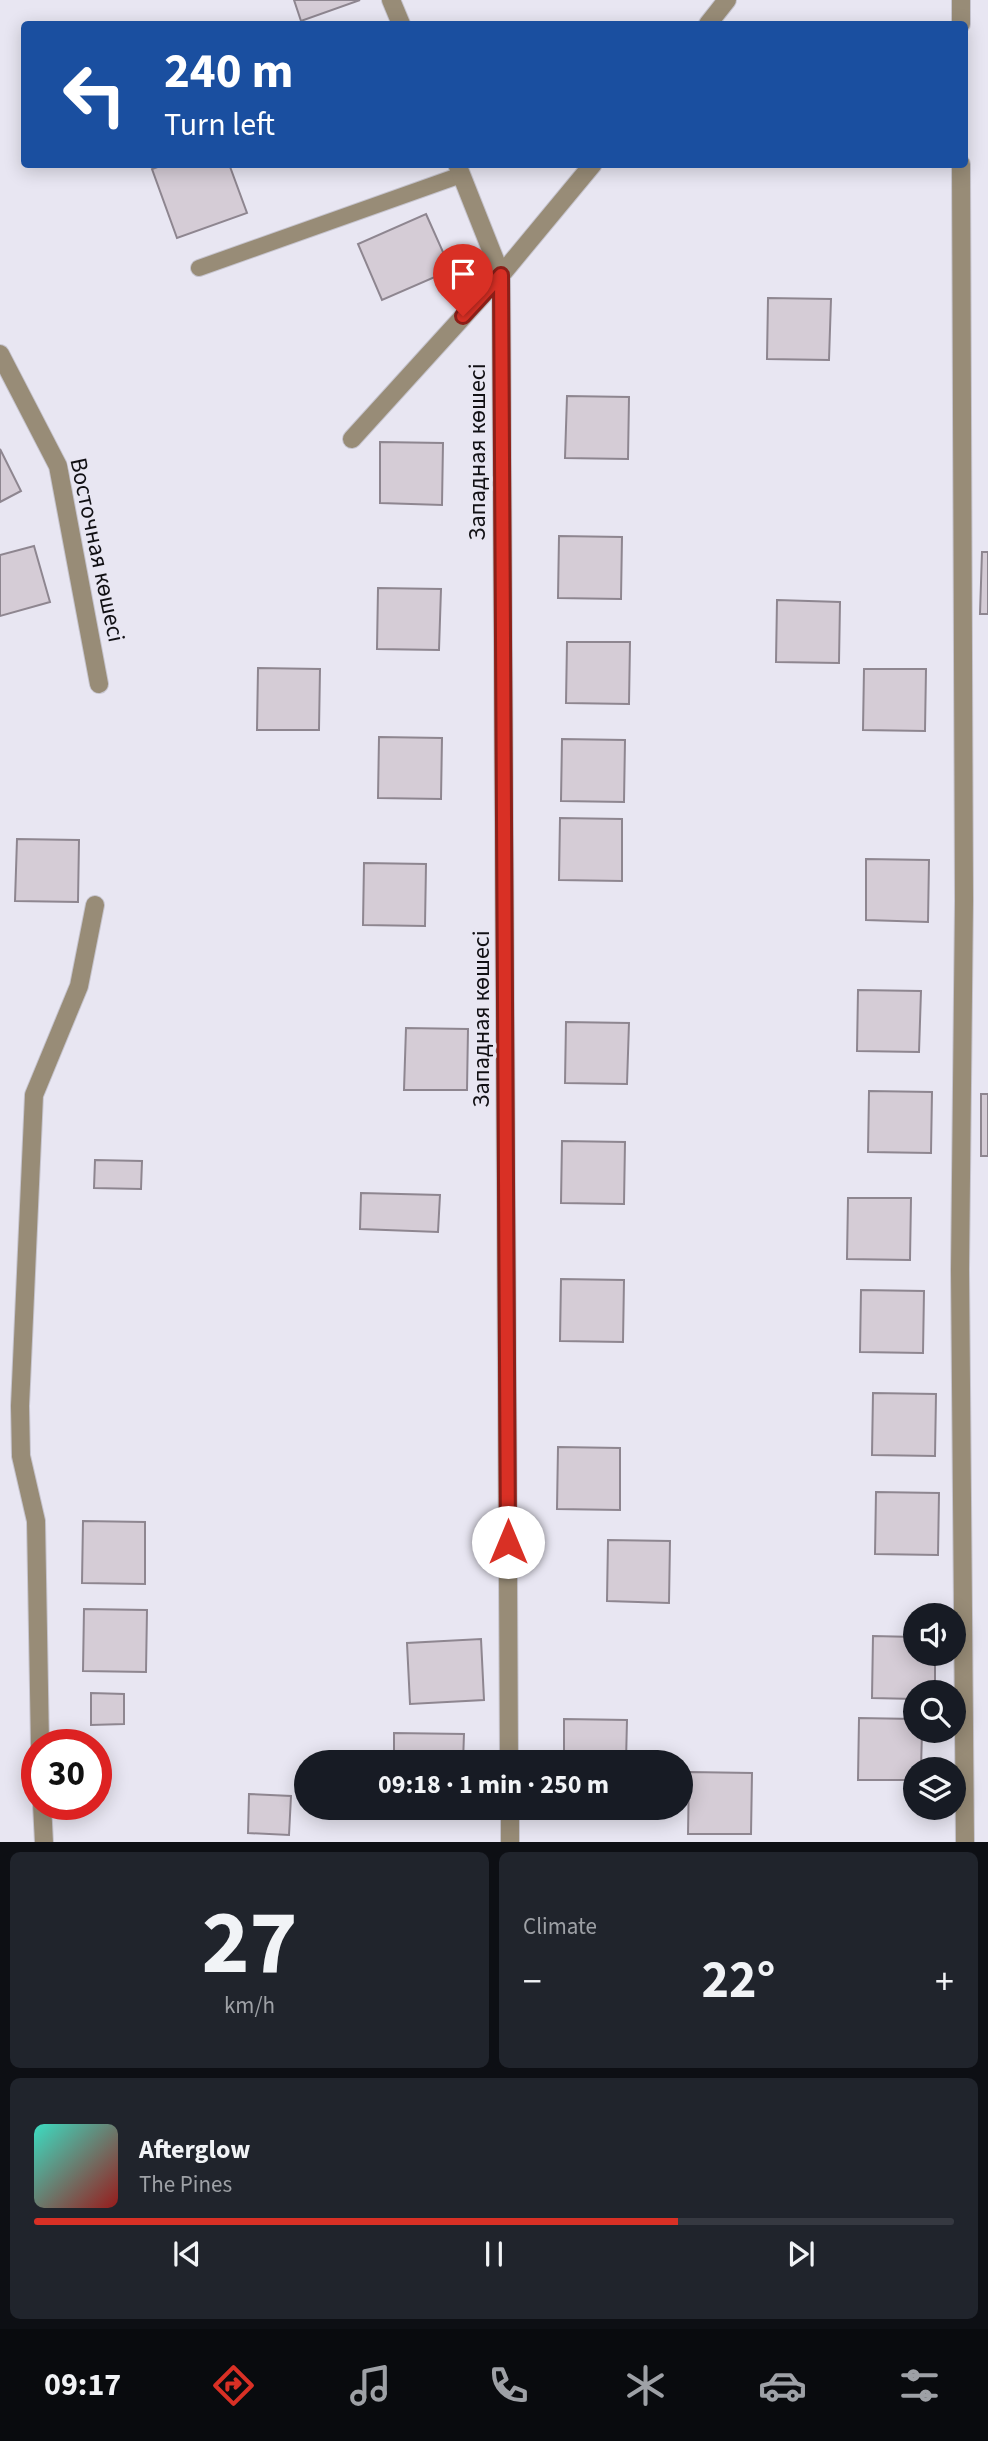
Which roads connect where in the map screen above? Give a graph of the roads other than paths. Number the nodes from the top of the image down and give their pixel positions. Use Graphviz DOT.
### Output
graph roads {
  1 [pos="391,0"];
  2 [pos="727,0"];
  3 [pos="961,0"];
  4 [pos="400,21"];
  5 [pos="710,21"];
  6 [pos="961,21"];
  7 [pos="590,168"];
  8 [pos="961,168"];
  9 [pos="459,170"];
  10 [pos="199,268"];
  11 [pos="501,275"];
  12 [pos="0,354"];
  13 [pos="352,439"];
  14 [pos="99,684"];
  15 [pos="95,905"];
  16 [pos="40,1729"];
  17 [pos="509,1750"];
  18 [pos="43,1820"];
  19 [pos="510,1820"];
  20 [pos="44,1842"];
  21 [pos="510,1842"];
  22 [pos="965,1842"];
  1 -- 4 [label="street"];
  2 -- 5 [label="street"];
  3 -- 6 [label="street"];
  7 -- 11 [label="street"];
  8 -- 22 [label="street"];
  9 -- 10 [label="lane"];
  9 -- 11 [label="street"];
  11 -- 13 [label="street"];
  11 -- 17 [label="street, Западная көшесі"];
  12 -- 14 [label="street, Восточная көшесі"];
  15 -- 16 [label="street"];
  18 -- 20 [label="street"];
  19 -- 21 [label="street"];
}
